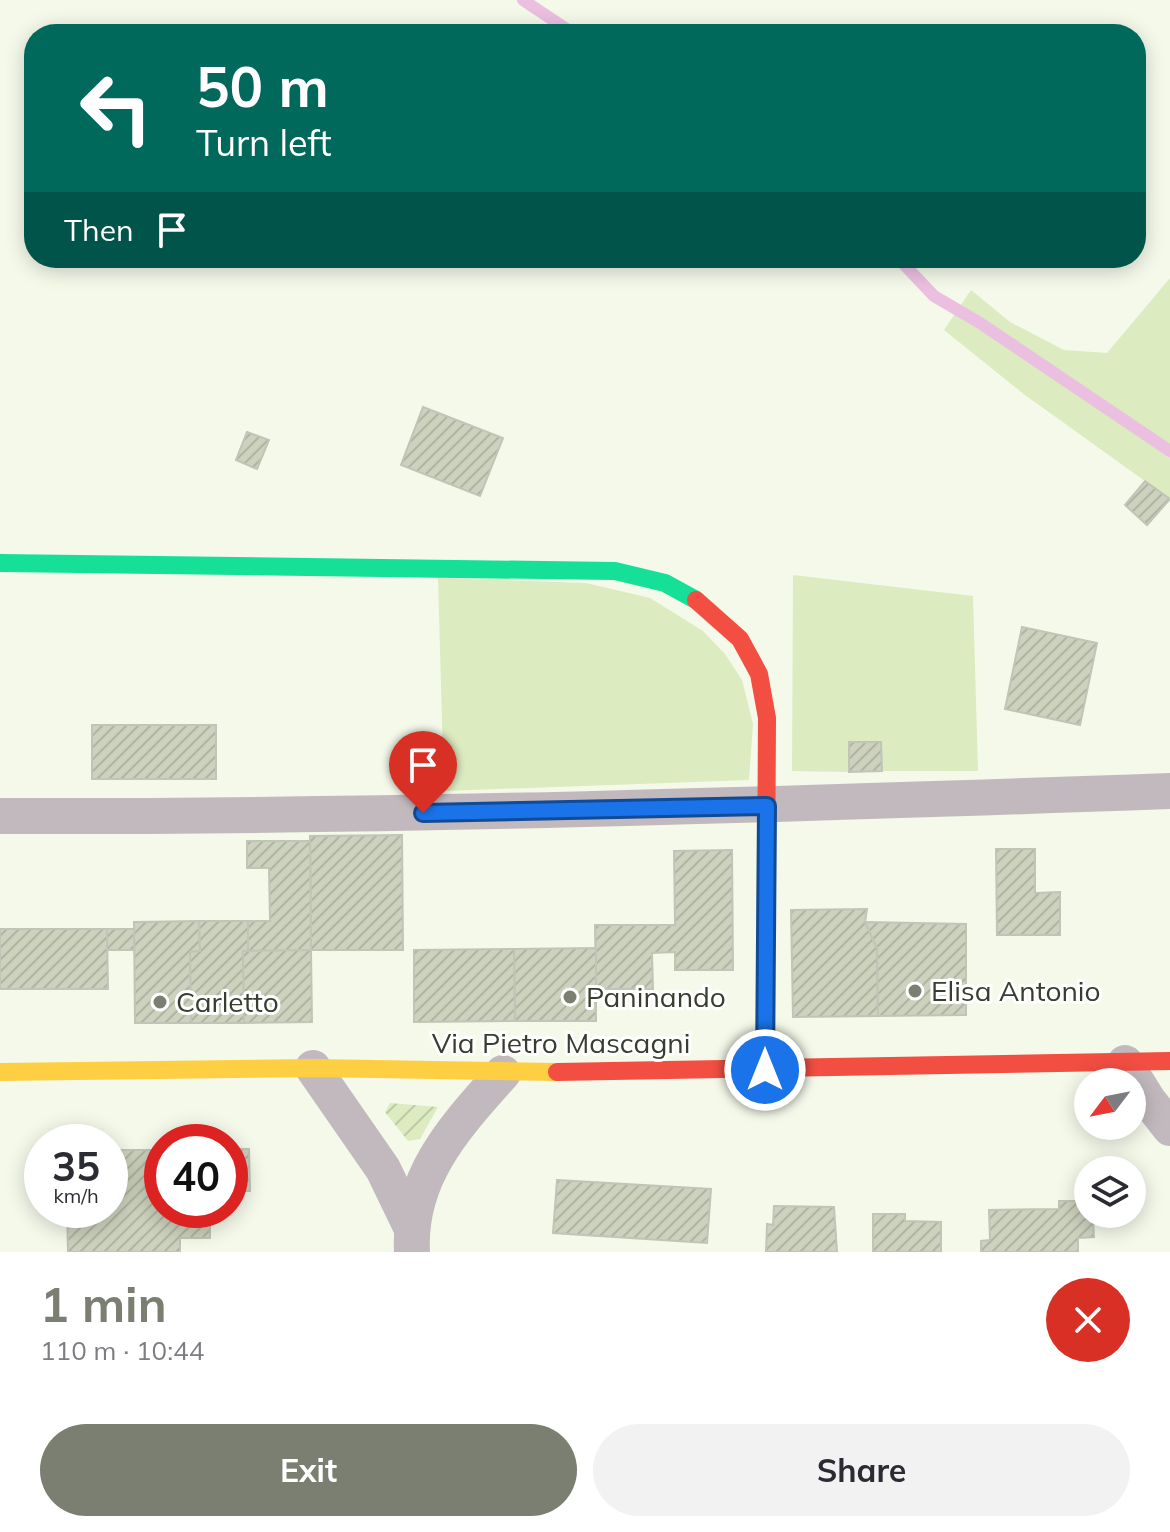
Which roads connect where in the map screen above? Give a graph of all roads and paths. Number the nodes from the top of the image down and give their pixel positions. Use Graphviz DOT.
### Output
graph roads {
  1 [pos="0,563"];
  2 [pos="1170,791"];
  3 [pos="767,806"];
  4 [pos="0,816"];
  5 [pos="1170,1061"];
  6 [pos="1125,1063"];
  7 [pos="313,1068"];
  8 [pos="765,1070"];
  9 [pos="0,1072"];
  10 [pos="503,1073"];
  11 [pos="1170,1128"];
  12 [pos="412,1240"];
  1 -- 3 [label="street"];
  2 -- 3 [label="street"];
  3 -- 4 [label="street"];
  3 -- 8 [label="street"];
  5 -- 6 [label="street, Via Pietro Mascagni"];
  6 -- 8 [label="street, Via Pietro Mascagni"];
  6 -- 11 [label="street"];
  7 -- 9 [label="street, Via Pietro Mascagni"];
  7 -- 10 [label="street, Via Pietro Mascagni"];
  7 -- 12 [label="street"];
  8 -- 10 [label="street, Via Pietro Mascagni"];
  10 -- 12 [label="street"];
}
